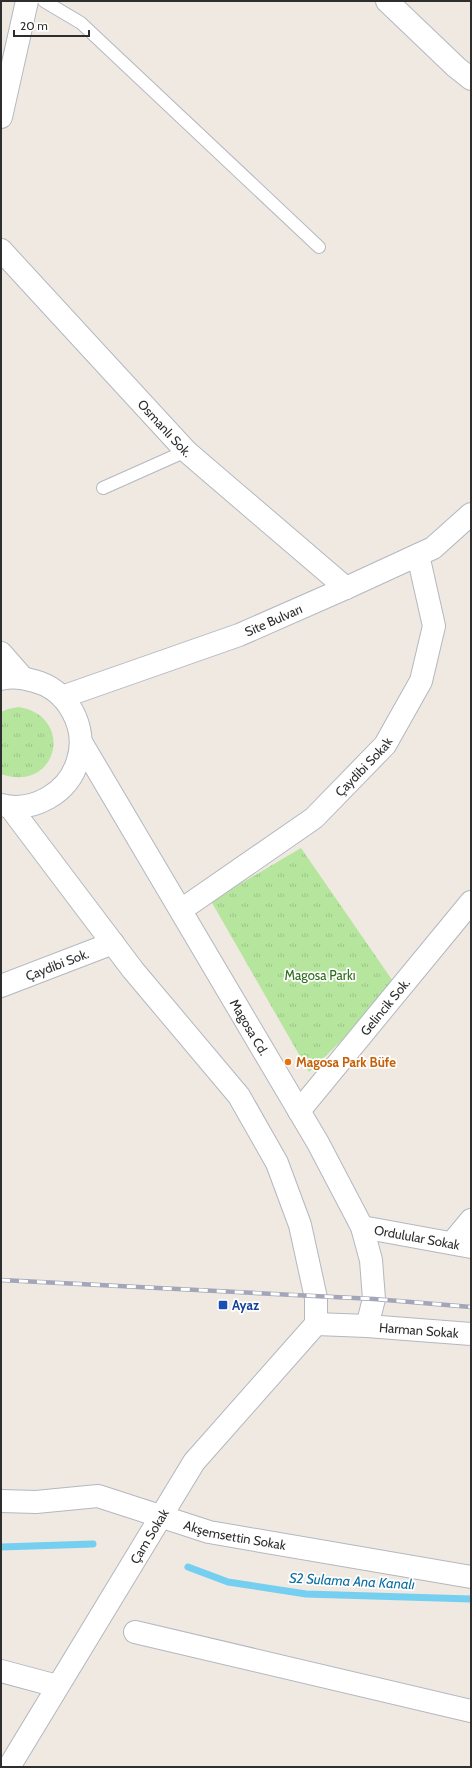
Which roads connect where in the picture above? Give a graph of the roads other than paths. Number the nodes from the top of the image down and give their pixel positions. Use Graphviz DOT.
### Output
graph roads {
  1 [pos="27,1"];
  2 [pos="44,1"];
  3 [pos="386,1"];
  4 [pos="471,79"];
  5 [pos="1,117"];
  6 [pos="319,247"];
  7 [pos="1,250"];
  8 [pos="186,451"];
  9 [pos="103,488"];
  10 [pos="471,515"];
  11 [pos="418,555"];
  12 [pos="346,588"];
  13 [pos="1,653"];
  14 [pos="11,678"];
  15 [pos="62,697"];
  16 [pos="80,742"];
  17 [pos="6,806"];
  18 [pos="471,902"];
  19 [pos="181,910"];
  20 [pos="113,943"];
  21 [pos="1,986"];
  22 [pos="300,1111"];
  23 [pos="471,1220"];
  24 [pos="362,1227"];
  25 [pos="461,1245"];
  26 [pos="316,1324"];
  27 [pos="367,1326"];
  28 [pos="471,1334"];
  29 [pos="1,1501"];
  30 [pos="162,1517"];
  31 [pos="471,1577"];
  32 [pos="135,1632"];
  33 [pos="1,1671"];
  34 [pos="57,1686"];
  35 [pos="471,1711"];
  36 [pos="9,1767"];
  1 -- 5 [label="street"];
  2 -- 6 [label="lane"];
  3 -- 4 [label="street"];
  7 -- 8 [label="street, Osmanlı Sok."];
  8 -- 9 [label="lane"];
  8 -- 12 [label="street, Osmanlı Sok."];
  10 -- 11 [label="street, Site Bulvarı"];
  11 -- 12 [label="street, Site Bulvarı"];
  11 -- 19 [label="street, Çaydibi Sokak"];
  12 -- 15 [label="street, Site Bulvarı"];
  13 -- 14 [label="street"];
  14 -- 15 [label="street"];
  15 -- 16 [label="street"];
  16 -- 17 [label="street"];
  16 -- 19 [label="street, Magosa Cd."];
  17 -- 20 [label="street"];
  18 -- 22 [label="street, Gelincik Sok."];
  19 -- 22 [label="street, Magosa Cd."];
  20 -- 21 [label="street, Çaydibi Sok."];
  20 -- 26 [label="street"];
  22 -- 24 [label="street, Magosa Cd."];
  23 -- 25 [label="street"];
  24 -- 25 [label="street, Ordulular Sokak"];
  24 -- 27 [label="street, Magosa Cd."];
  26 -- 27 [label="street, Harman Sokak"];
  26 -- 30 [label="street, Çam Sokak"];
  27 -- 28 [label="street, Harman Sokak"];
  29 -- 30 [label="street, Akşemsettin Sokak"];
  30 -- 31 [label="street, Akşemsettin Sokak"];
  30 -- 34 [label="street, Çam Sokak"];
  32 -- 35 [label="street"];
  33 -- 34 [label="street"];
  34 -- 36 [label="street, Çam Sokak"];
}
